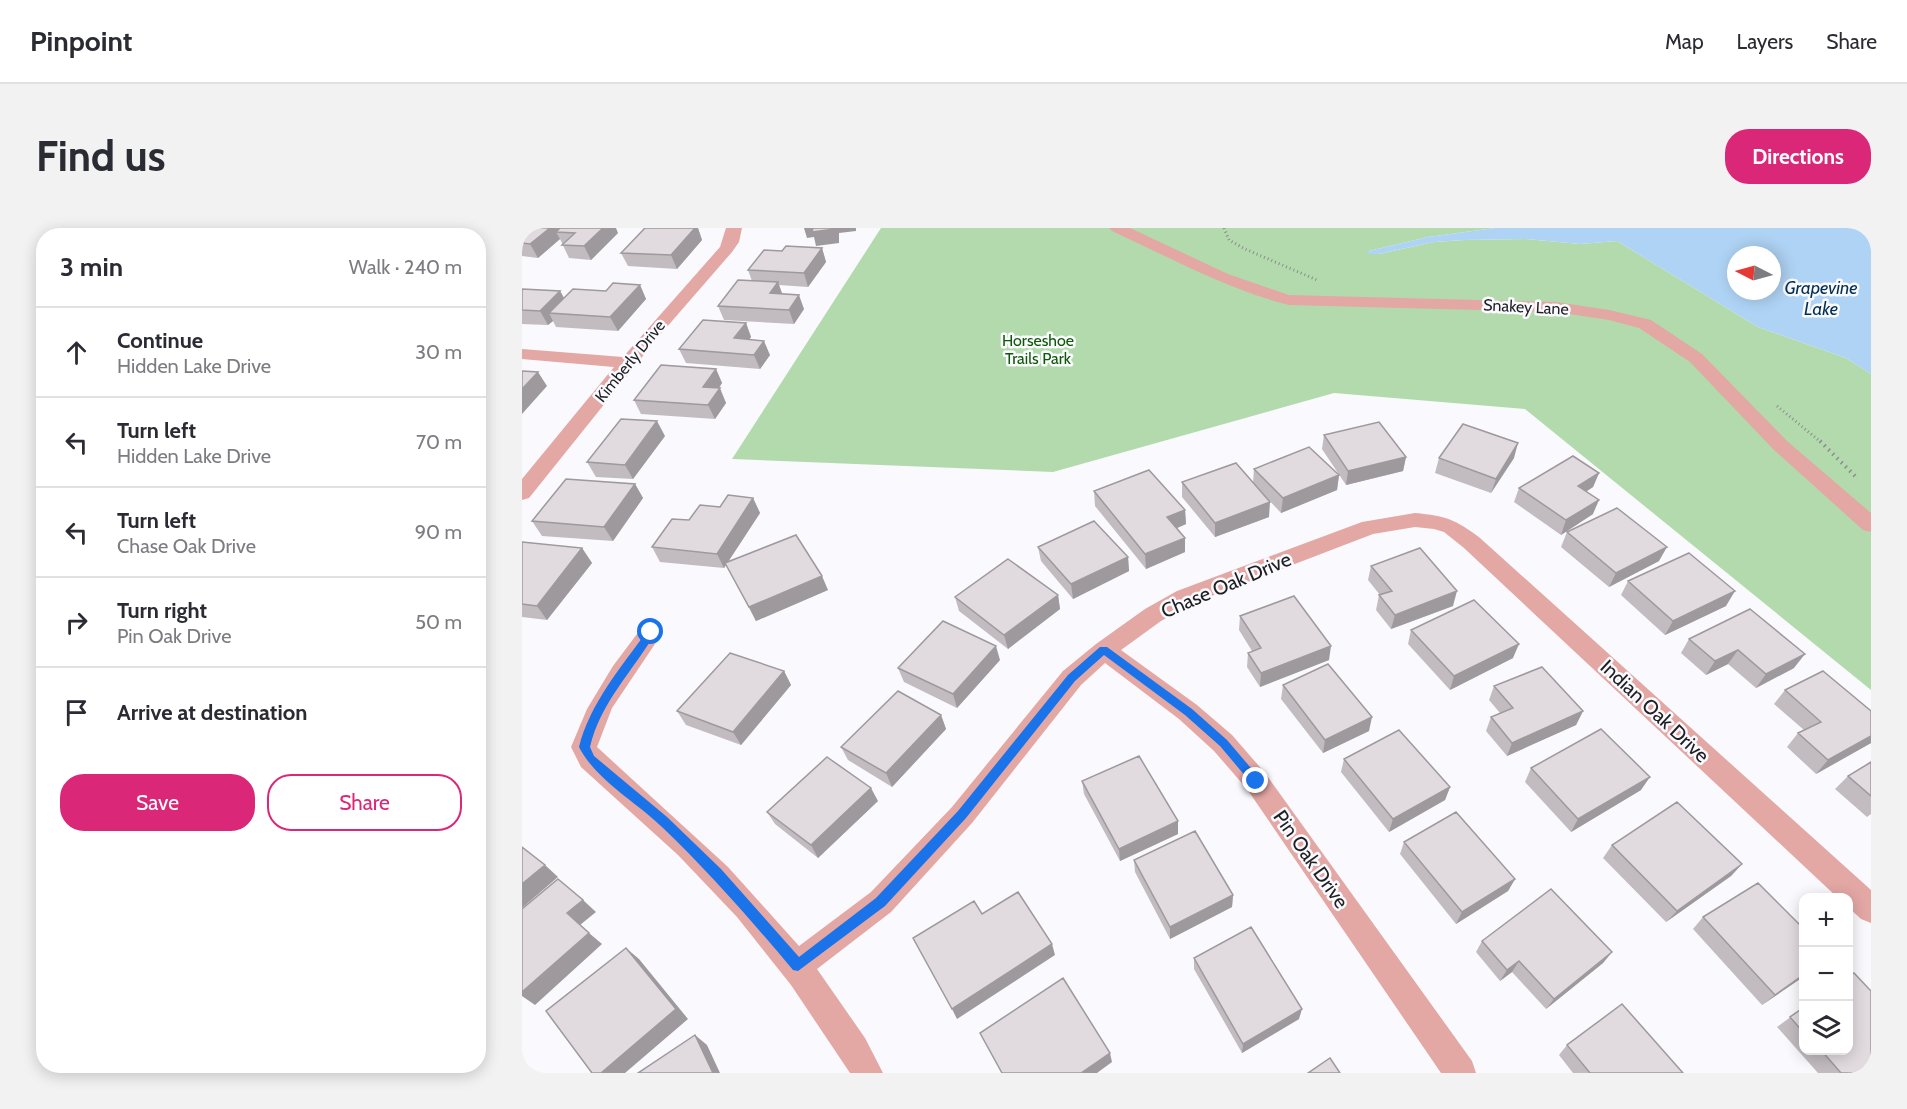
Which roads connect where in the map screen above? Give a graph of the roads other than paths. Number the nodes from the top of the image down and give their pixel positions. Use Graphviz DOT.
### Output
graph roads {
  1 [pos="734,228"];
  2 [pos="1117,228"];
  3 [pos="522,354"];
  4 [pos="628,363"];
  5 [pos="522,493"];
  6 [pos="1434,522"];
  7 [pos="1871,525"];
  8 [pos="651,632"];
  9 [pos="1104,650"];
  10 [pos="1871,909"];
  11 [pos="798,965"];
  12 [pos="867,1073"];
  13 [pos="1460,1073"];
  1 -- 4 [label="street, Kimberly Drive"];
  2 -- 7 [label="street, Snakey Lane"];
  3 -- 4 [label="street"];
  4 -- 5 [label="street, Kimberly Drive"];
  6 -- 9 [label="street, Chase Oak Drive"];
  6 -- 10 [label="street, Indian Oak Drive"];
  8 -- 11 [label="street"];
  9 -- 11 [label="street, Chase Oak Drive"];
  9 -- 13 [label="street, Pin Oak Drive"];
  11 -- 12 [label="street"];
}
